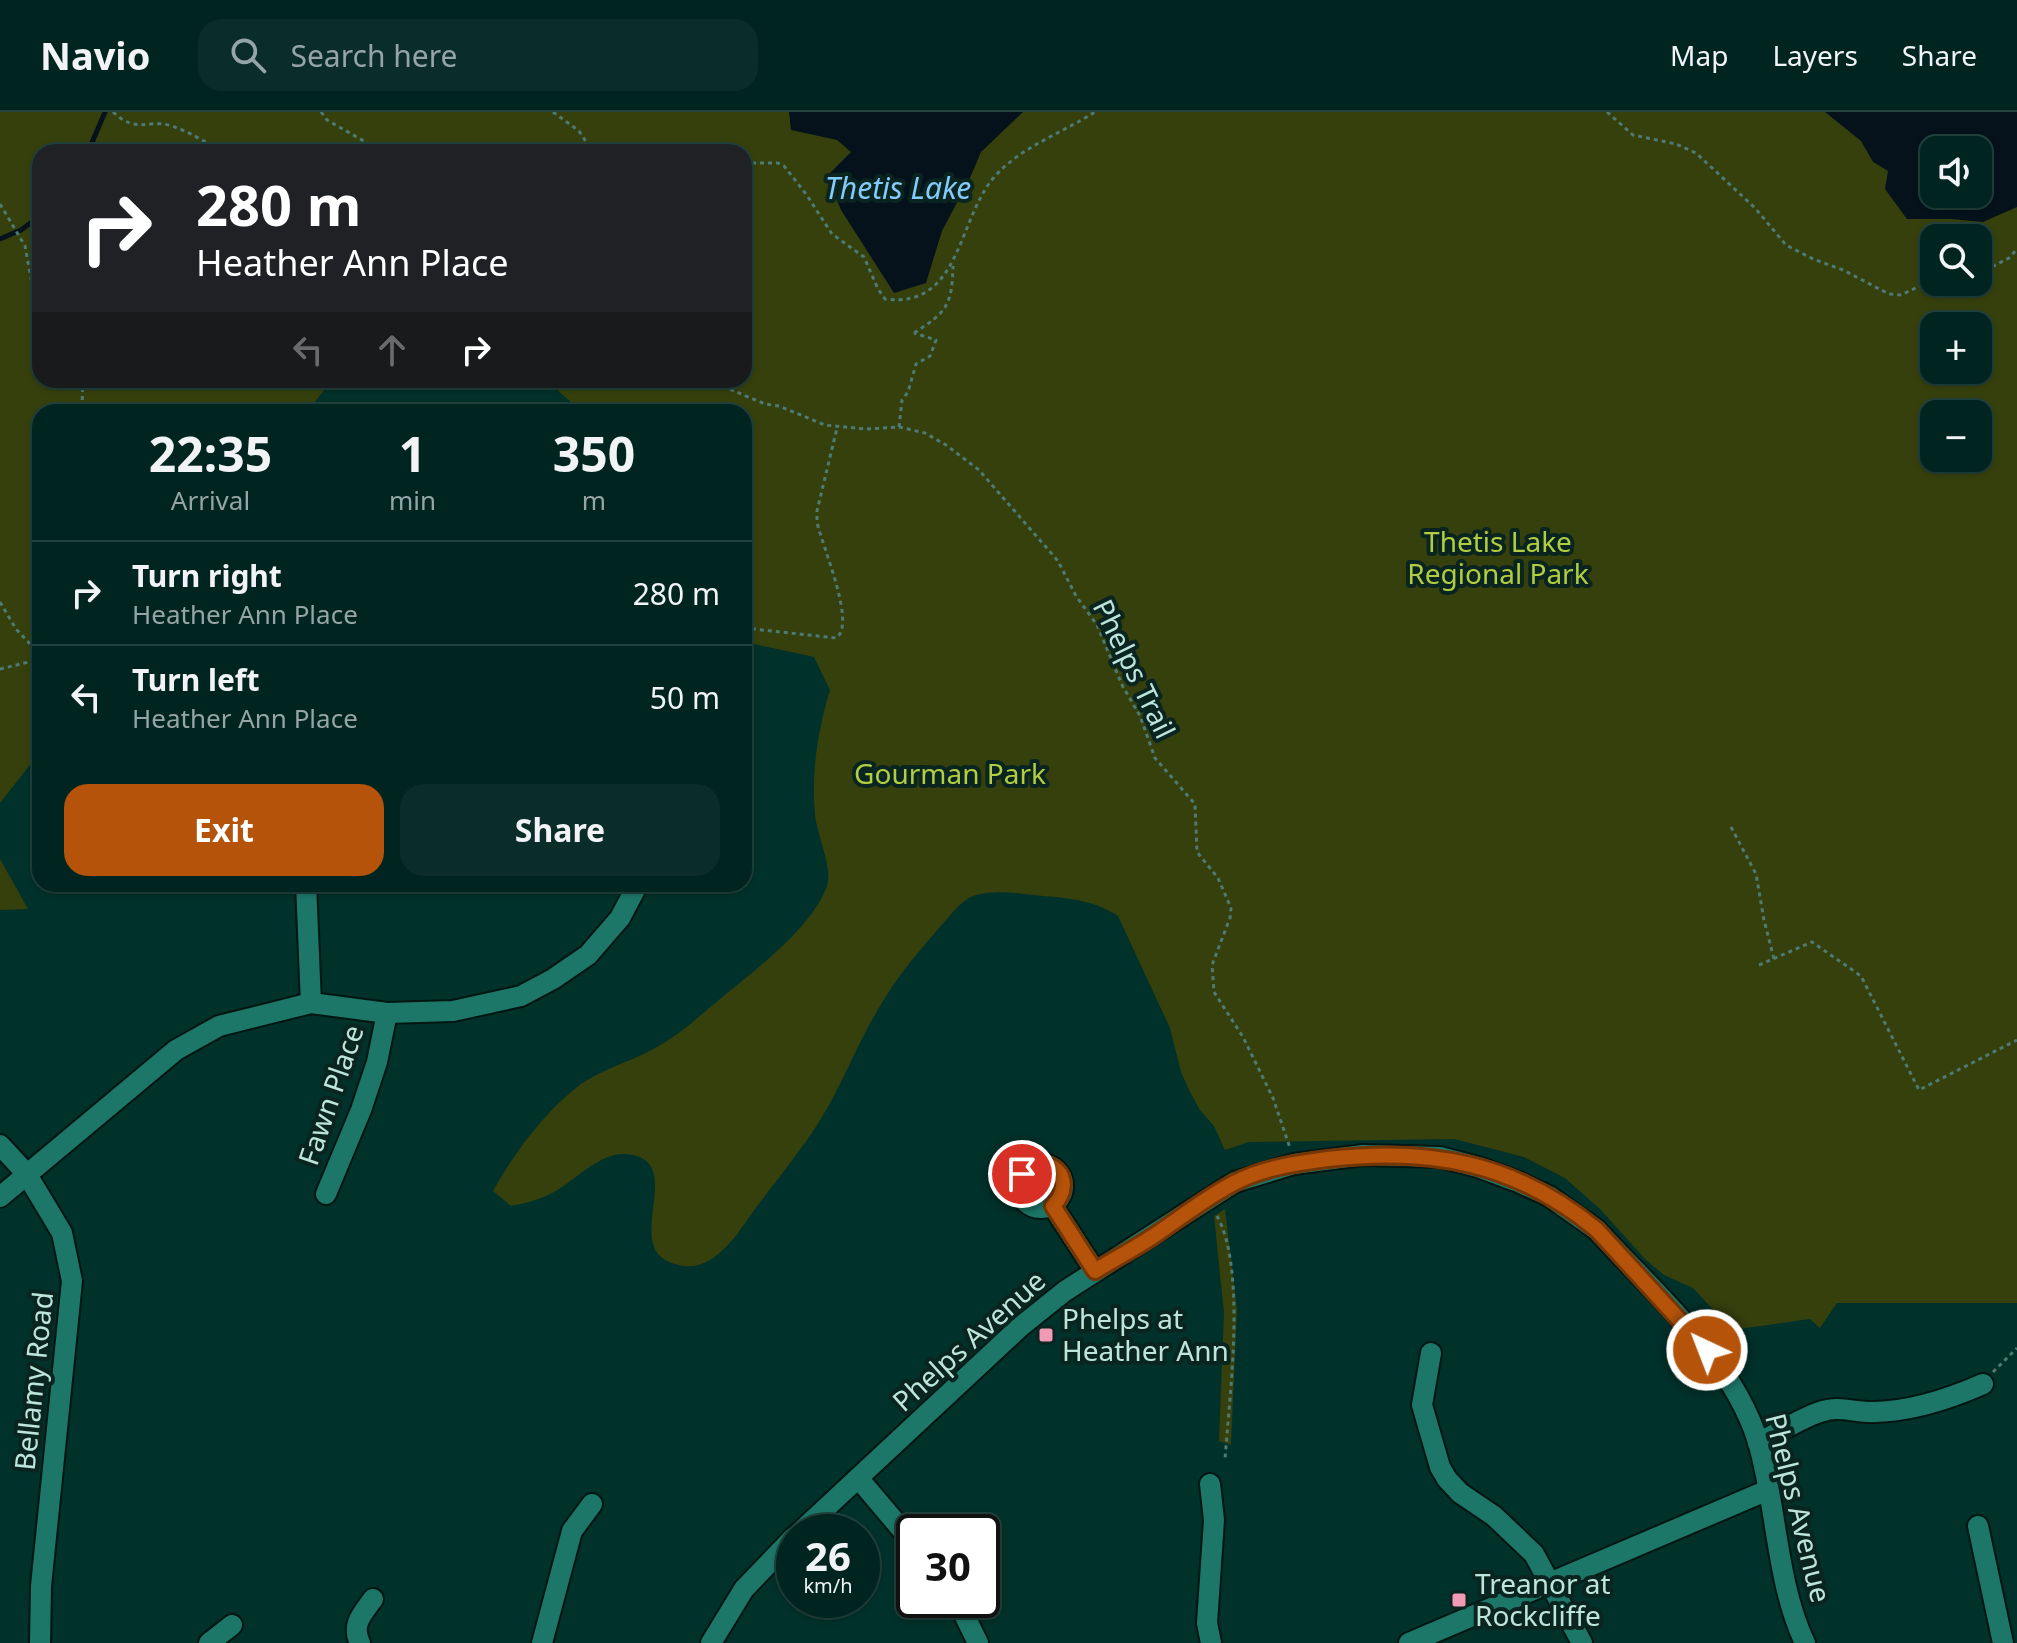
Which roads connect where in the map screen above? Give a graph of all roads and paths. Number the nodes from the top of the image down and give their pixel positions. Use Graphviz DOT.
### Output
graph roads {
  1 [pos="113,112"];
  2 [pos="321,112"];
  3 [pos="553,112"];
  4 [pos="1095,112"];
  5 [pos="1607,112"];
  6 [pos="209,144"];
  7 [pos="369,144"];
  8 [pos="588,144"];
  9 [pos="752,163"];
  10 [pos="0,204"];
  11 [pos="2017,249"];
  12 [pos="953,261"];
  13 [pos="1992,267"];
  14 [pos="32,284"];
  15 [pos="1920,286"];
  16 [pos="727,388"];
  17 [pos="837,427"];
  18 [pos="899,427"];
  19 [pos="0,602"];
  20 [pos="752,629"];
  21 [pos="32,646"];
  22 [pos="32,660"];
  23 [pos="0,669"];
  24 [pos="1731,827"];
  25 [pos="306,892"];
  26 [pos="634,892"];
  27 [pos="1774,959"];
  28 [pos="1759,965"];
  29 [pos="311,1003"];
  30 [pos="387,1013"];
  31 [pos="2017,1040"];
  32 [pos="0,1145"];
  33 [pos="1294,1164"];
  34 [pos="26,1173"];
  35 [pos="326,1194"];
  36 [pos="0,1197"];
  37 [pos="1208,1199"];
  38 [pos="1053,1206"];
  39 [pos="1095,1271"];
  40 [pos="2017,1348"];
  41 [pos="1431,1353"];
  42 [pos="1983,1384"];
  43 [pos="1758,1443"];
  44 [pos="1225,1460"];
  45 [pos="859,1479"];
  46 [pos="1210,1484"];
  47 [pos="1768,1490"];
  48 [pos="592,1504"];
  49 [pos="820,1514"];
  50 [pos="896,1523"];
  51 [pos="1978,1526"];
  52 [pos="776,1556"];
  53 [pos="1551,1581"];
  54 [pos="373,1599"];
  55 [pos="966,1618"];
  56 [pos="232,1625"];
  57 [pos="40,1643"];
  58 [pos="209,1643"];
  59 [pos="360,1643"];
  60 [pos="542,1643"];
  61 [pos="711,1643"];
  62 [pos="978,1643"];
  63 [pos="1211,1643"];
  64 [pos="1409,1643"];
  65 [pos="1582,1643"];
  66 [pos="1805,1643"];
  67 [pos="2003,1643"];
  1 -- 6 [label="path"];
  2 -- 7 [label="path"];
  3 -- 8 [label="path"];
  4 -- 12 [label="path"];
  5 -- 15 [label="path"];
  9 -- 12 [label="path"];
  10 -- 14 [label="path"];
  11 -- 13 [label="path"];
  12 -- 18 [label="path"];
  16 -- 17 [label="path, Phelps Trail"];
  17 -- 18 [label="path, Phelps Trail"];
  17 -- 20 [label="path"];
  18 -- 33 [label="path, Phelps Trail"];
  19 -- 21 [label="path"];
  22 -- 23 [label="path"];
  24 -- 27 [label="path"];
  25 -- 29 [label="street"];
  26 -- 30 [label="street"];
  27 -- 28 [label="path"];
  27 -- 31 [label="path"];
  29 -- 30 [label="street"];
  29 -- 34 [label="street"];
  30 -- 35 [label="street, Fawn Place"];
  32 -- 34 [label="street, Bellamy Road"];
  33 -- 37 [label="street, Phelps Avenue"];
  33 -- 43 [label="street, Phelps Avenue"];
  34 -- 36 [label="street"];
  34 -- 57 [label="street, Bellamy Road"];
  37 -- 39 [label="street, Phelps Avenue"];
  37 -- 44 [label="path"];
  38 -- 39 [label="street"];
  39 -- 45 [label="street, Phelps Avenue"];
  40 -- 42 [label="path"];
  41 -- 53 [label="street"];
  42 -- 43 [label="street"];
  43 -- 47 [label="street, Phelps Avenue"];
  45 -- 49 [label="street, Phelps Avenue"];
  45 -- 50 [label="street"];
  46 -- 63 [label="street"];
  47 -- 53 [label="street"];
  47 -- 66 [label="street, Phelps Avenue"];
  48 -- 60 [label="street"];
  51 -- 67 [label="street"];
  52 -- 61 [label="street"];
  53 -- 64 [label="street"];
  53 -- 65 [label="street"];
  54 -- 59 [label="street"];
  55 -- 62 [label="street"];
  56 -- 58 [label="street"];
}
